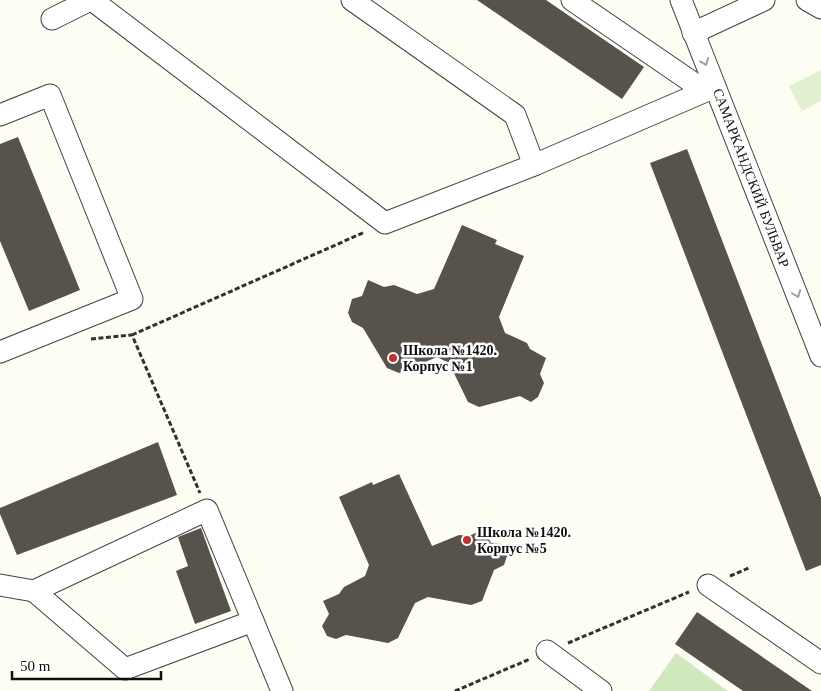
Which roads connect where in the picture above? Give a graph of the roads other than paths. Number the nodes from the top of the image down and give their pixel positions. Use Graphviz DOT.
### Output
graph roads {
  1 [pos="91,0"];
  2 [pos="352,0"];
  3 [pos="572,0"];
  4 [pos="681,0"];
  5 [pos="764,0"];
  6 [pos="807,0"];
  7 [pos="821,8"];
  8 [pos="52,19"];
  9 [pos="693,33"];
  10 [pos="710,89"];
  11 [pos="0,114"];
  12 [pos="534,164"];
  13 [pos="0,352"];
  14 [pos="821,356"];
  15 [pos="1,582"];
  16 [pos="708,584"];
  17 [pos="34,591"];
  18 [pos="253,621"];
  19 [pos="546,652"];
  20 [pos="821,663"];
  21 [pos="282,691"];
  22 [pos="601,691"];
  1 -- 8 [label="street"];
  1 -- 12 [label="street"];
  2 -- 12 [label="street"];
  3 -- 10 [label="street"];
  4 -- 9 [label="street, САМАРКАНДСКИЙ БУЛЬВАР"];
  5 -- 9 [label="street"];
  6 -- 7 [label="street"];
  9 -- 10 [label="street, САМАРКАНДСКИЙ БУЛЬВАР, one-way"];
  10 -- 12 [label="street"];
  10 -- 14 [label="street, САМАРКАНДСКИЙ БУЛЬВАР, one-way"];
  11 -- 13 [label="street"];
  15 -- 17 [label="street"];
  16 -- 20 [label="street"];
  17 -- 18 [label="street"];
  17 -- 18 [label="street"];
  18 -- 21 [label="street"];
  19 -- 22 [label="street"];
}
